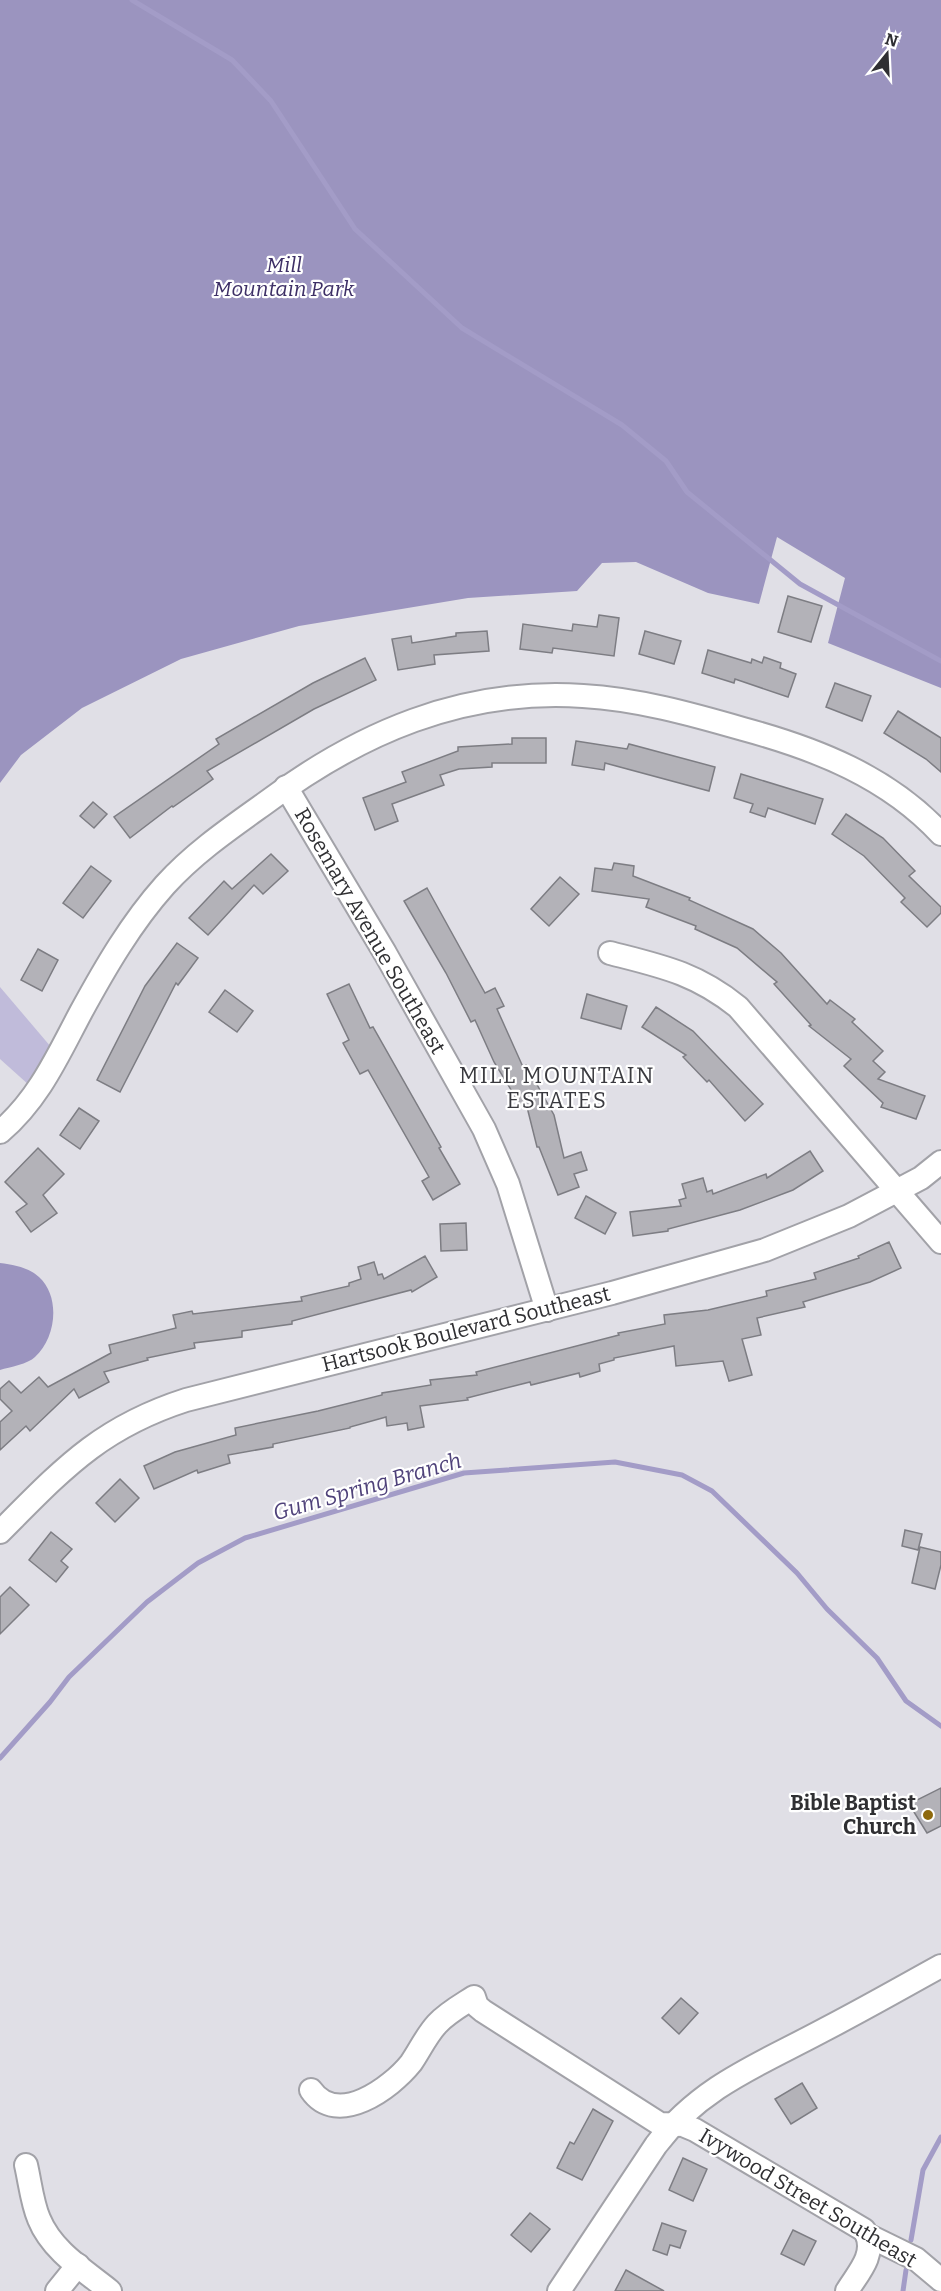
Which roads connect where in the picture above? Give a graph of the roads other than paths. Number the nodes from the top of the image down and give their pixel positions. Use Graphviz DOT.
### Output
graph roads {
  1 [pos="286,787"];
  2 [pos="941,834"];
  3 [pos="610,952"];
  4 [pos="0,1132"];
  5 [pos="941,1162"];
  6 [pos="897,1191"];
  7 [pos="941,1242"];
  8 [pos="547,1310"];
  9 [pos="0,1532"];
  10 [pos="941,1966"];
  11 [pos="311,2090"];
  12 [pos="672,2124"];
  13 [pos="26,2165"];
  14 [pos="867,2235"];
  15 [pos="78,2265"];
  16 [pos="941,2282"];
  17 [pos="57,2291"];
  18 [pos="110,2291"];
  19 [pos="559,2291"];
  20 [pos="848,2291"];
  21 [pos="939,2291"];
  1 -- 2 [label="street"];
  1 -- 4 [label="street"];
  1 -- 8 [label="street, Rosemary Avenue Southeast"];
  3 -- 6 [label="street"];
  5 -- 6 [label="street, Hartsook Boulevard Southeast"];
  6 -- 7 [label="street"];
  6 -- 8 [label="street, Hartsook Boulevard Southeast"];
  8 -- 9 [label="street, Hartsook Boulevard Southeast"];
  10 -- 12 [label="street"];
  11 -- 12 [label="street, Ivywood Street Southeast"];
  12 -- 14 [label="street, Ivywood Street Southeast"];
  12 -- 19 [label="street"];
  13 -- 15 [label="street"];
  14 -- 16 [label="street, Ivywood Street Southeast"];
  14 -- 20 [label="street"];
  15 -- 17 [label="street"];
  15 -- 18 [label="street"];
  16 -- 21 [label="street"];
}
